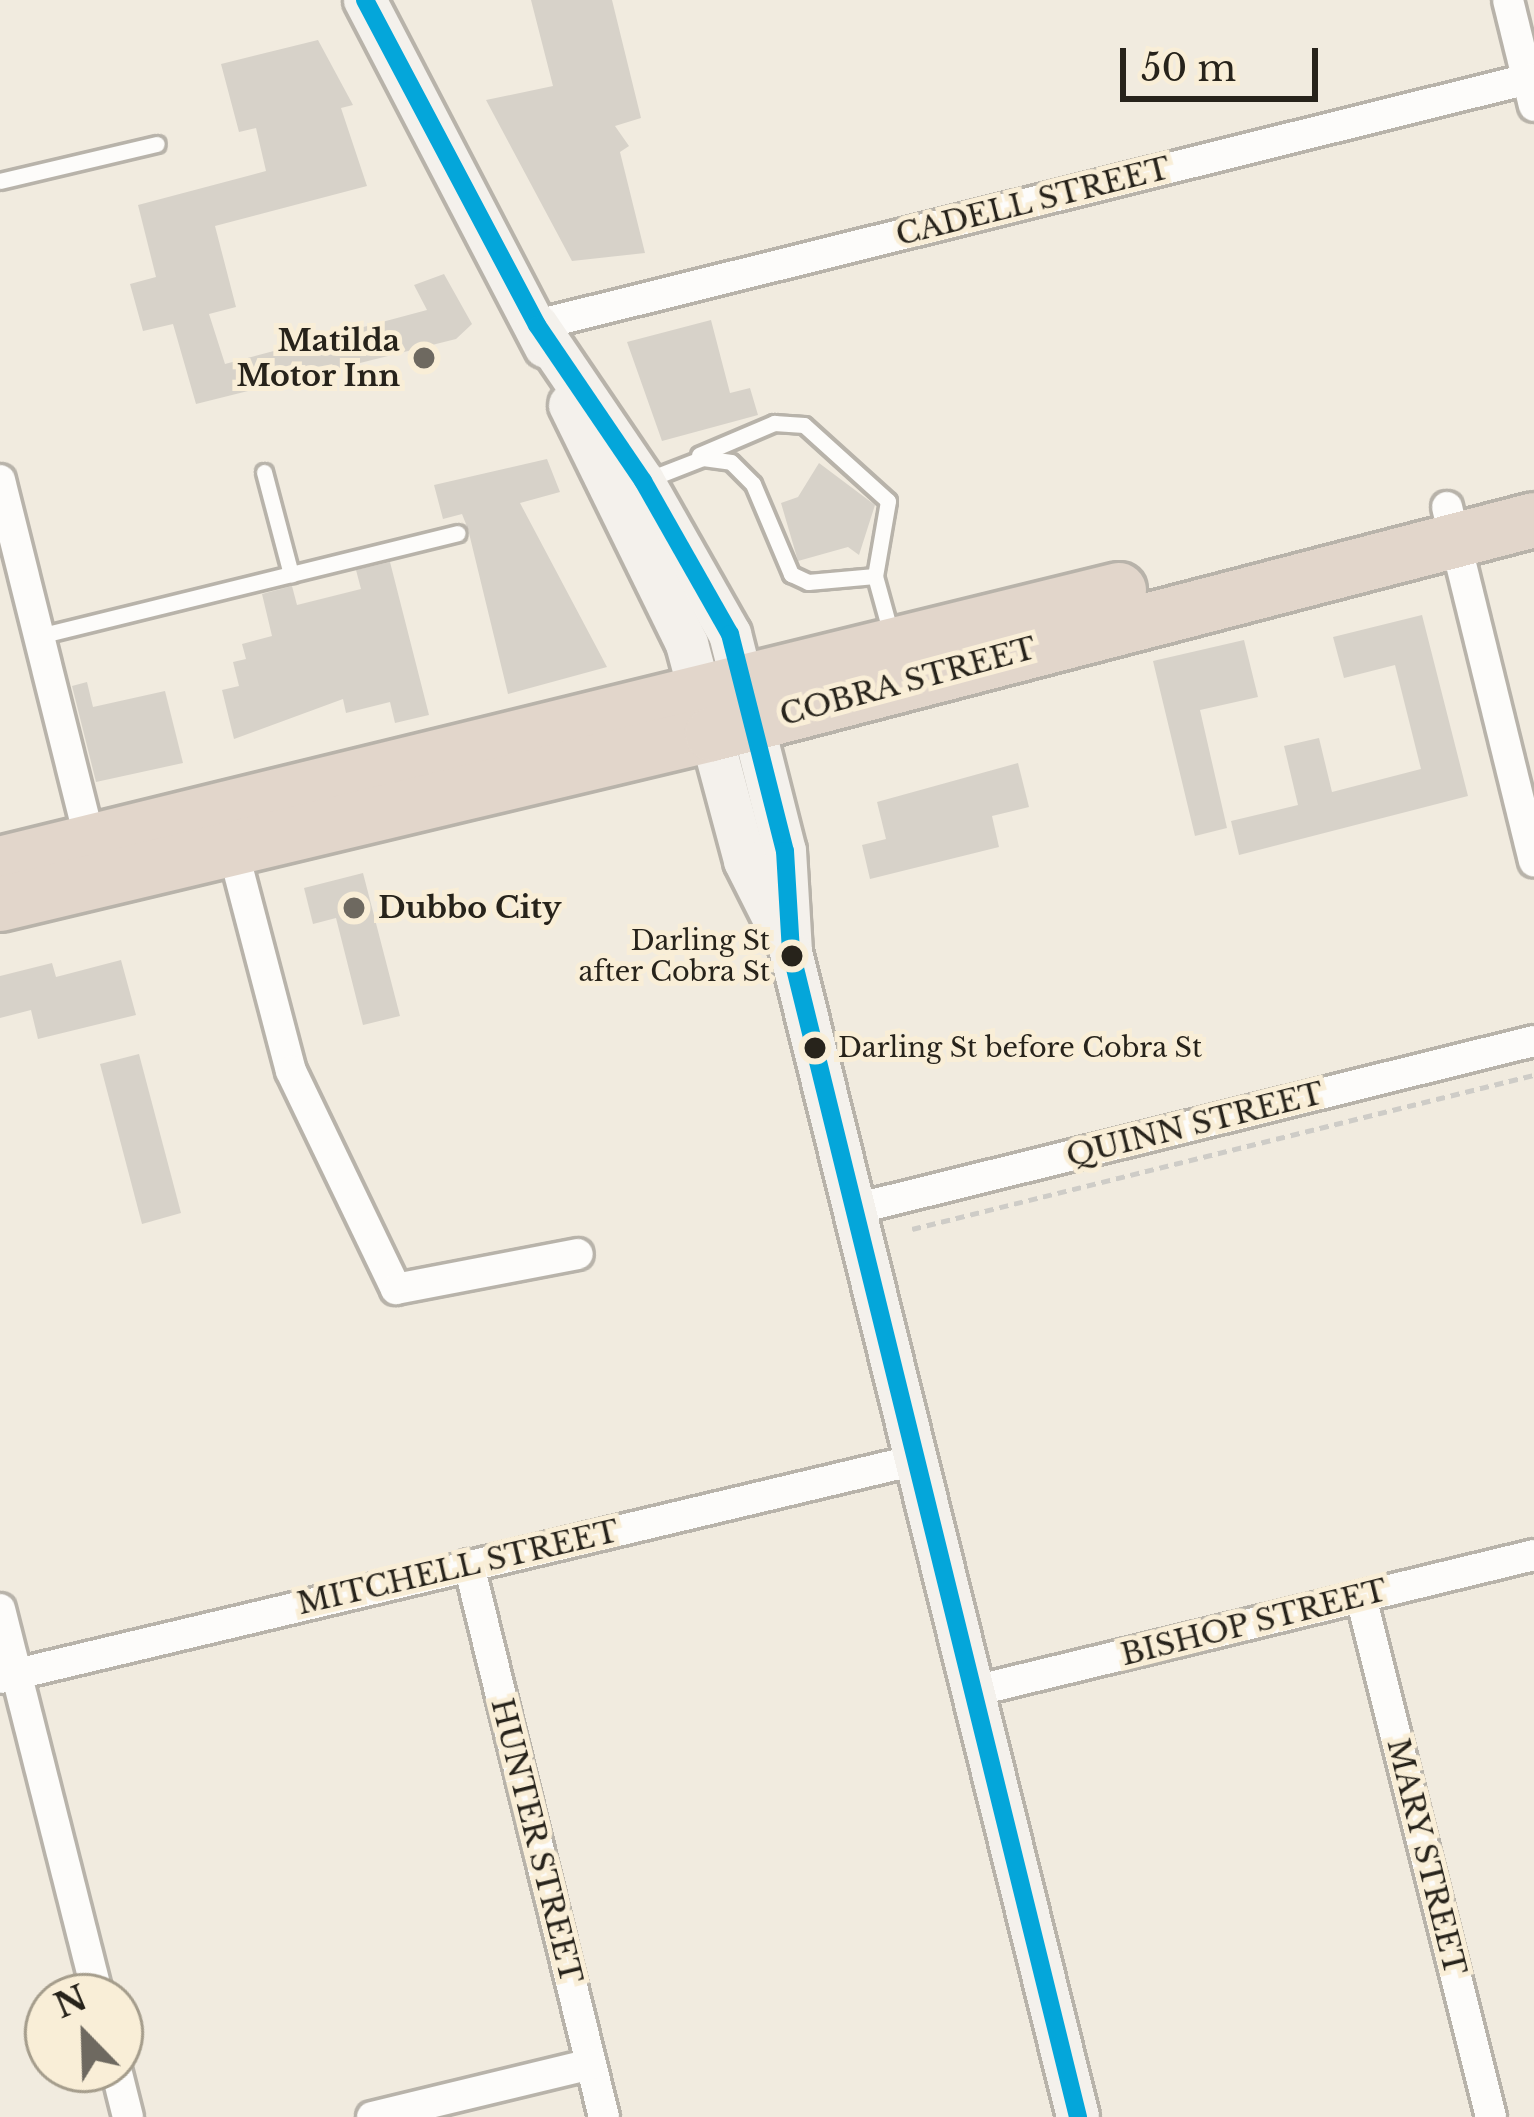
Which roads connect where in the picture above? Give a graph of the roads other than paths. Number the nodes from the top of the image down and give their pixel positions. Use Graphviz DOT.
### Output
graph roads {
  1 [pos="365,0"];
  2 [pos="1518,14"];
  3 [pos="1532,98"];
  4 [pos="157,144"];
  5 [pos="0,181"];
  6 [pos="537,325"];
  7 [pos="264,472"];
  8 [pos="662,473"];
  9 [pos="0,480"];
  10 [pos="1534,483"];
  11 [pos="1534,520"];
  12 [pos="1451,524"];
  13 [pos="457,532"];
  14 [pos="291,574"];
  15 [pos="875,576"];
  16 [pos="670,610"];
  17 [pos="39,635"];
  18 [pos="893,643"];
  19 [pos="727,707"];
  20 [pos="227,830"];
  21 [pos="1534,861"];
  22 [pos="95,862"];
  23 [pos="0,865"];
  24 [pos="0,904"];
  25 [pos="1534,1041"];
  26 [pos="855,1209"];
  27 [pos="578,1254"];
  28 [pos="916,1460"];
  29 [pos="1534,1555"];
  30 [pos="469,1565"];
  31 [pos="1361,1597"];
  32 [pos="0,1609"];
  33 [pos="8,1676"];
  34 [pos="974,1691"];
  35 [pos="91,1973"];
  36 [pos="591,2064"];
  37 [pos="372,2117"];
  38 [pos="604,2117"];
  39 [pos="1078,2117"];
  40 [pos="1491,2117"];
  1 -- 6 [label="street"];
  2 -- 3 [label="street"];
  3 -- 6 [label="street, CADELL STREET"];
  4 -- 5 [label="lane"];
  6 -- 8 [label="street"];
  6 -- 16 [label="street"];
  7 -- 14 [label="lane"];
  8 -- 15 [label="lane"];
  8 -- 15 [label="lane"];
  8 -- 16 [label="lane"];
  8 -- 19 [label="street"];
  9 -- 17 [label="street"];
  10 -- 12 [label="highway, COBRA STREET"];
  11 -- 12 [label="highway, COBRA STREET"];
  12 -- 18 [label="highway, COBRA STREET"];
  12 -- 19 [label="highway, COBRA STREET"];
  12 -- 21 [label="street"];
  13 -- 14 [label="lane"];
  14 -- 17 [label="lane"];
  15 -- 18 [label="lane"];
  16 -- 19 [label="street"];
  17 -- 22 [label="street"];
  18 -- 19 [label="highway, COBRA STREET"];
  19 -- 20 [label="highway, COBRA STREET"];
  19 -- 26 [label="street"];
  20 -- 22 [label="highway, COBRA STREET"];
  20 -- 27 [label="street"];
  22 -- 23 [label="highway, COBRA STREET"];
  22 -- 24 [label="highway, COBRA STREET"];
  25 -- 26 [label="street, QUINN STREET"];
  26 -- 28 [label="street"];
  28 -- 30 [label="street, MITCHELL STREET"];
  28 -- 34 [label="street"];
  29 -- 31 [label="street, BISHOP STREET"];
  30 -- 33 [label="street, MITCHELL STREET"];
  30 -- 36 [label="street, HUNTER STREET"];
  31 -- 34 [label="street, BISHOP STREET"];
  31 -- 40 [label="street, MARY STREET"];
  32 -- 33 [label="street"];
  33 -- 35 [label="street"];
  34 -- 39 [label="street"];
  36 -- 37 [label="street"];
  36 -- 38 [label="street, HUNTER STREET"];
}
